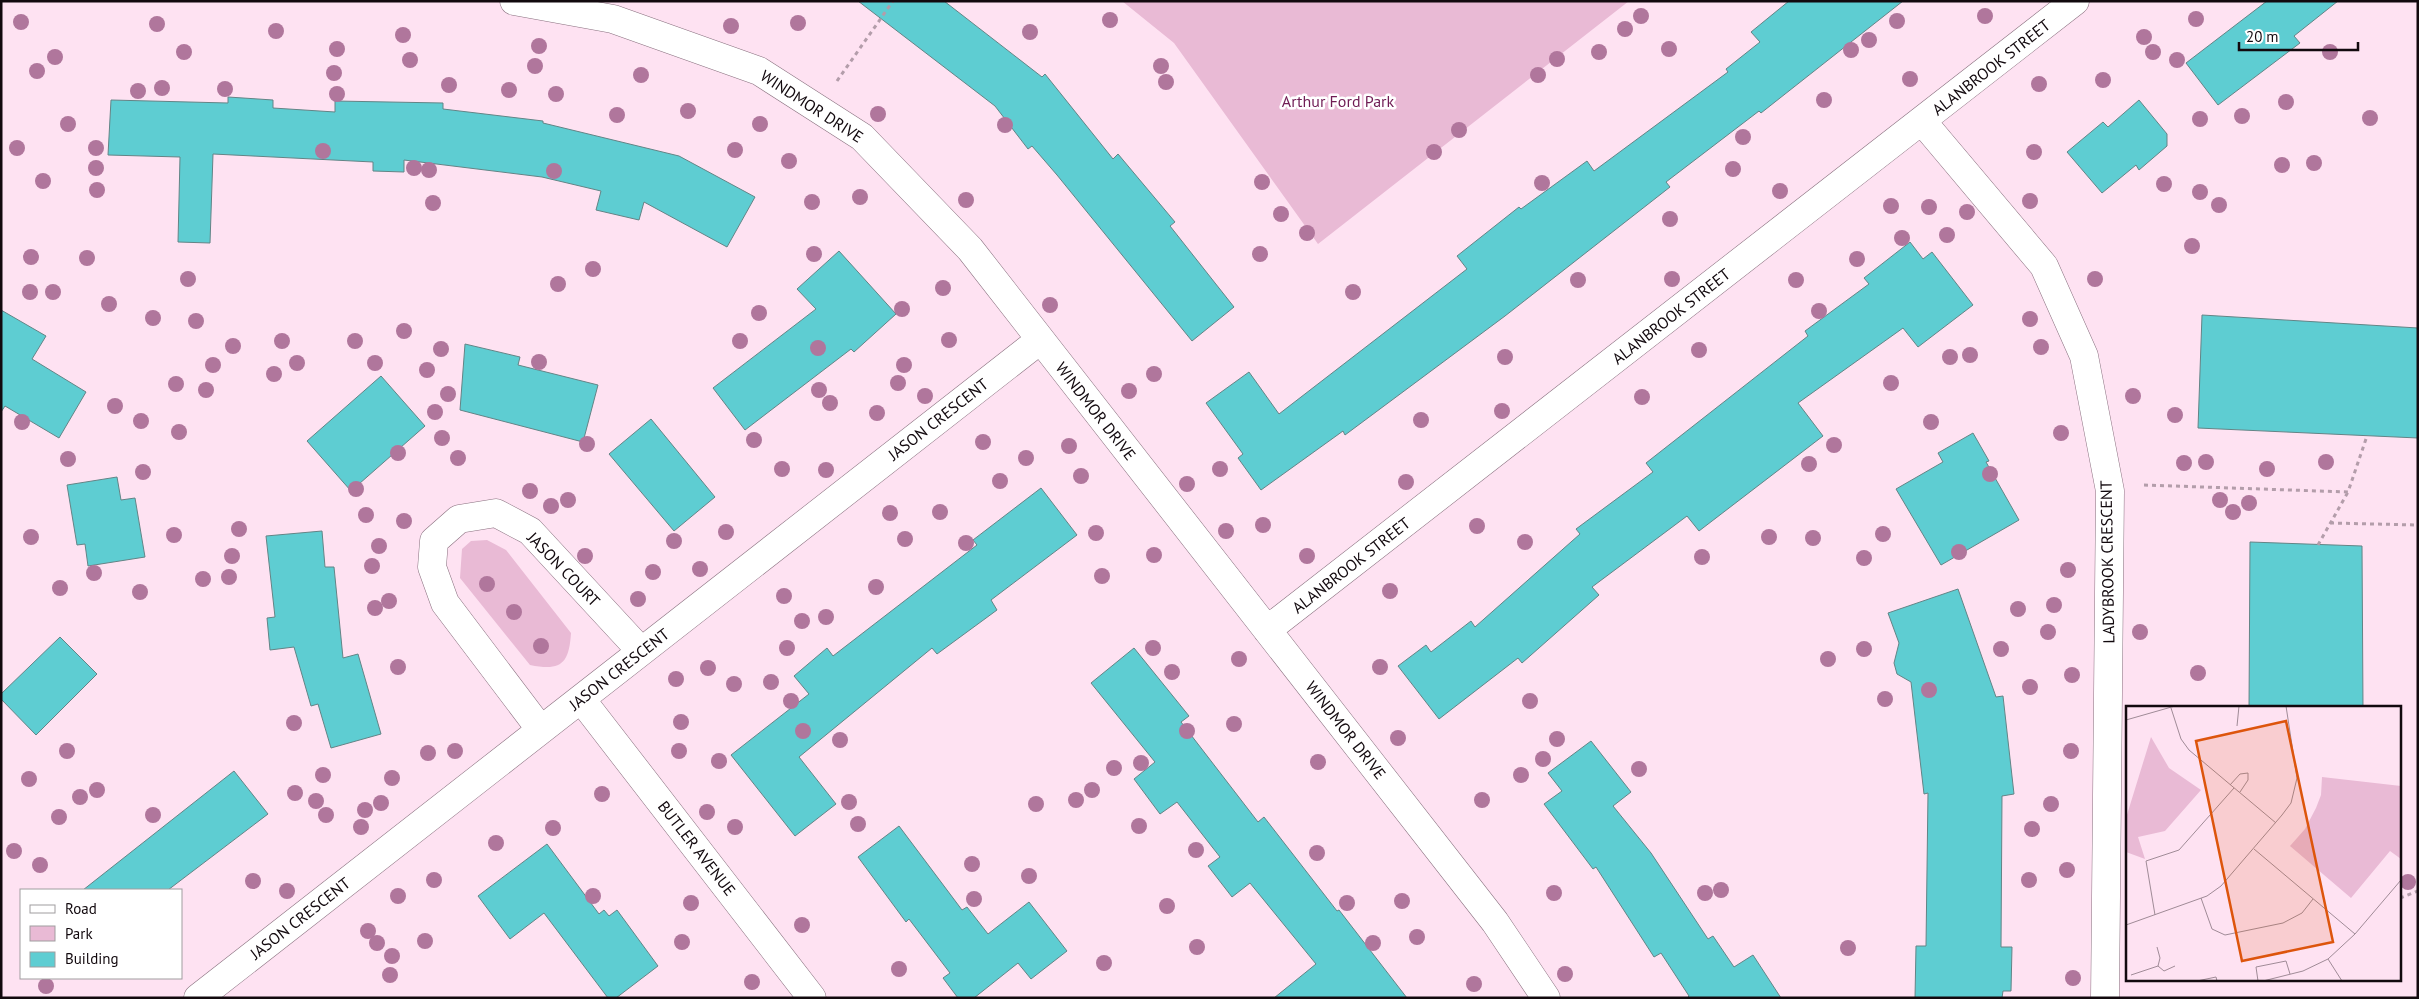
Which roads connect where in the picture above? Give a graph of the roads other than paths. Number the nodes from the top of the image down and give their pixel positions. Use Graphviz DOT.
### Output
graph roads {
  1 [pos="514,1"];
  2 [pos="2075,1"];
  3 [pos="1922,121"];
  4 [pos="1040,340"];
  5 [pos="1267,630"];
  6 [pos="641,651"];
  7 [pos="581,699"];
  8 [pos="541,730"];
  9 [pos="198,998"];
  10 [pos="812,998"];
  11 [pos="1546,998"];
  12 [pos="2105,998"];
  1 -- 4 [label="street, WINDMOR DRIVE"];
  2 -- 3 [label="street, ALANBROOK STREET"];
  3 -- 5 [label="street, ALANBROOK STREET"];
  3 -- 12 [label="street, LADYBROOK CRESCENT"];
  4 -- 5 [label="street, WINDMOR DRIVE"];
  4 -- 6 [label="street, JASON CRESCENT"];
  5 -- 11 [label="street, WINDMOR DRIVE"];
  6 -- 7 [label="street, JASON CRESCENT"];
  6 -- 8 [label="street, JASON COURT"];
  7 -- 8 [label="street, JASON CRESCENT"];
  7 -- 10 [label="street, BUTLER AVENUE"];
  8 -- 9 [label="street, JASON CRESCENT"];
}
